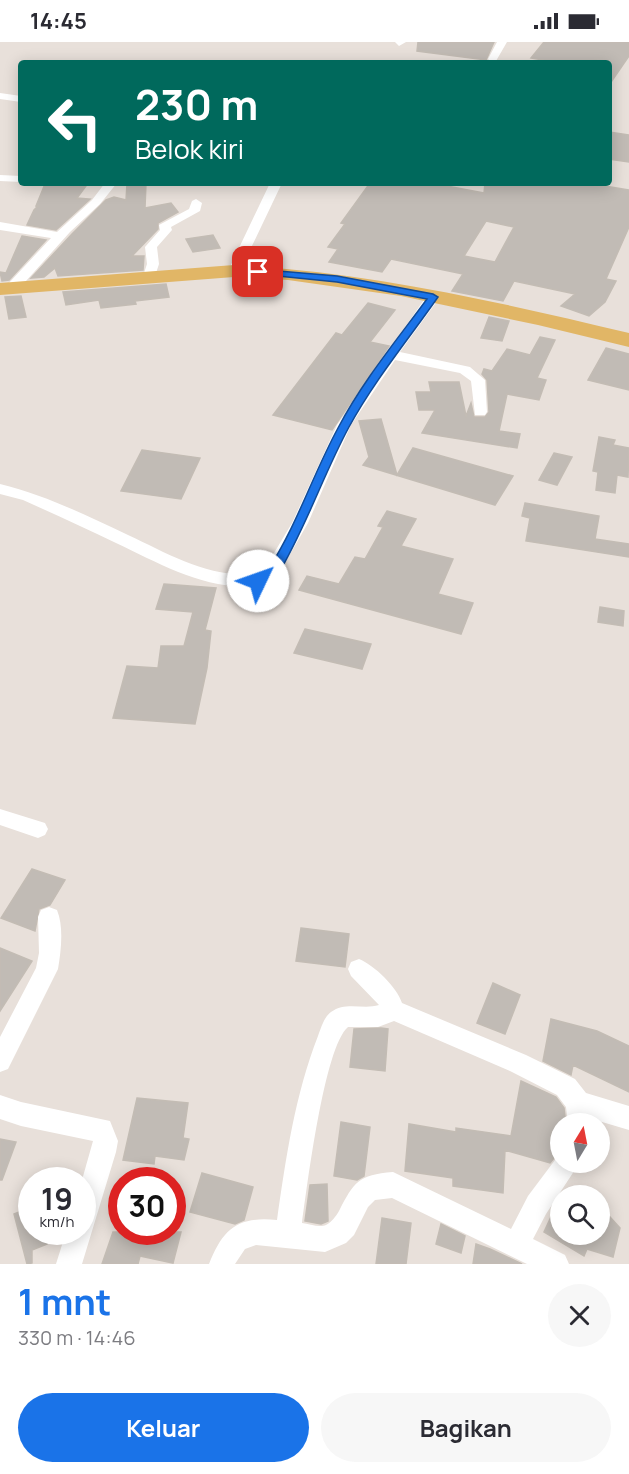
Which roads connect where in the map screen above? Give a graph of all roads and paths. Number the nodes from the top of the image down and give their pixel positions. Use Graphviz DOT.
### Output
graph roads {
  1 [pos="502,42"];
  2 [pos="493,59"];
  3 [pos="0,96"];
  4 [pos="18,99"];
  5 [pos="0,178"];
  6 [pos="18,179"];
  7 [pos="108,186"];
  8 [pos="275,186"];
  9 [pos="196,203"];
  10 [pos="0,226"];
  11 [pos="61,236"];
  12 [pos="234,272"];
  13 [pos="149,276"];
  14 [pos="6,289"];
  15 [pos="433,297"];
  16 [pos="629,340"];
  17 [pos="393,355"];
  18 [pos="480,412"];
  19 [pos="0,489"];
  20 [pos="0,817"];
  21 [pos="38,829"];
  22 [pos="48,917"];
  23 [pos="359,969"];
  24 [pos="391,1008"];
  25 [pos="0,1061"];
  26 [pos="0,1107"];
  27 [pos="579,1113"];
  28 [pos="610,1116"];
  29 [pos="629,1118"];
  30 [pos="560,1173"];
  31 [pos="96,1177"];
  32 [pos="288,1235"];
  33 [pos="75,1245"];
  34 [pos="516,1245"];
  35 [pos="69,1264"];
  36 [pos="222,1264"];
  37 [pos="556,1264"];
  1 -- 2 [label="street"];
  3 -- 4 [label="street"];
  5 -- 6 [label="street"];
  7 -- 11 [label="street"];
  8 -- 12 [label="street"];
  9 -- 13 [label="street"];
  10 -- 11 [label="street"];
  11 -- 14 [label="street"];
  12 -- 13 [label="main road"];
  12 -- 15 [label="main road"];
  13 -- 14 [label="main road"];
  15 -- 16 [label="main road"];
  15 -- 17 [label="street"];
  17 -- 18 [label="street"];
  17 -- 19 [label="street"];
  20 -- 21 [label="street"];
  22 -- 25 [label="street"];
  23 -- 24 [label="street"];
  24 -- 27 [label="street"];
  24 -- 32 [label="street"];
  26 -- 31 [label="street"];
  28 -- 29 [label="street"];
  30 -- 34 [label="street"];
  32 -- 34 [label="street"];
  32 -- 36 [label="street"];
  33 -- 35 [label="street"];
  34 -- 37 [label="street"];
}
